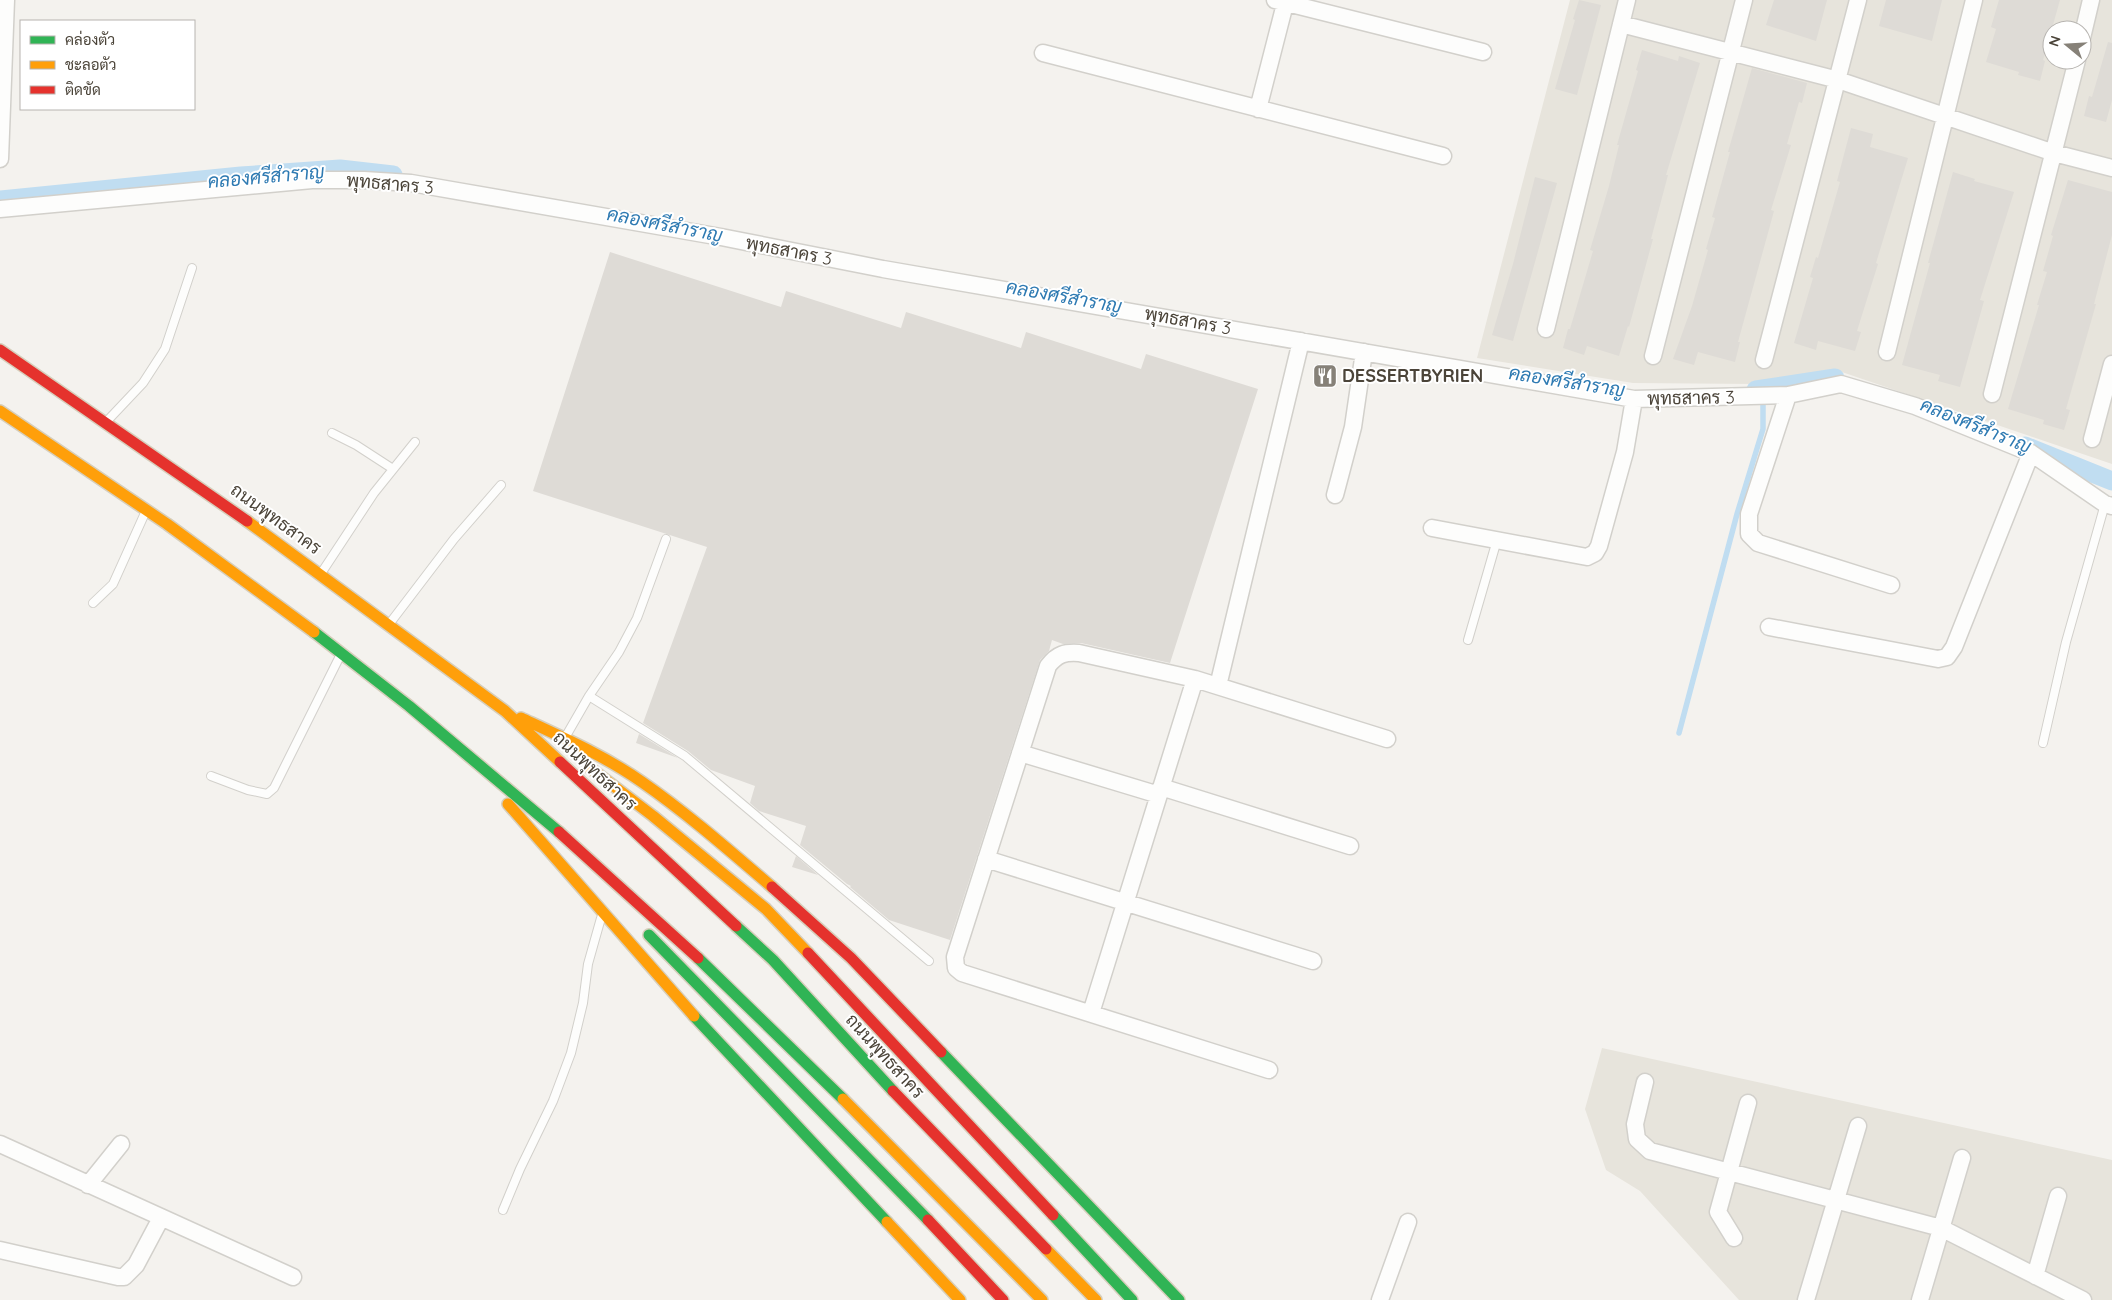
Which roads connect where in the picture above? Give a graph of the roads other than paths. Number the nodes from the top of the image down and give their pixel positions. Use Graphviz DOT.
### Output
graph roads {
  1 [pos="6,0"];
  2 [pos="1627,0"];
  3 [pos="1744,0"];
  4 [pos="1858,0"];
  5 [pos="1974,0"];
  6 [pos="2091,0"];
  7 [pos="1282,1"];
  8 [pos="2086,20"];
  9 [pos="1621,24"];
  10 [pos="1483,52"];
  11 [pos="1731,52"];
  12 [pos="1043,53"];
  13 [pos="2075,70"];
  14 [pos="1838,80"];
  15 [pos="1258,110"];
  16 [pos="1944,116"];
  17 [pos="2054,153"];
  18 [pos="0,155"];
  19 [pos="1442,156"];
  20 [pos="2112,168"];
  21 [pos="0,209"];
  22 [pos="192,268"];
  23 [pos="1546,329"];
  24 [pos="1301,341"];
  25 [pos="0,350"];
  26 [pos="1364,352"];
  27 [pos="1887,352"];
  28 [pos="1653,356"];
  29 [pos="1764,360"];
  30 [pos="2112,364"];
  31 [pos="1992,394"];
  32 [pos="1788,395"];
  33 [pos="1634,399"];
  34 [pos="0,411"];
  35 [pos="107,421"];
  36 [pos="332,433"];
  37 [pos="2092,439"];
  38 [pos="415,442"];
  39 [pos="2031,453"];
  40 [pos="393,469"];
  41 [pos="501,485"];
  42 [pos="1335,495"];
  43 [pos="2108,505"];
  44 [pos="147,508"];
  45 [pos="1432,528"];
  46 [pos="666,539"];
  47 [pos="1497,540"];
  48 [pos="321,574"];
  49 [pos="1891,585"];
  50 [pos="93,603"];
  51 [pos="389,625"];
  52 [pos="1768,627"];
  53 [pos="1468,640"];
  54 [pos="342,652"];
  55 [pos="1195,679"];
  56 [pos="1218,686"];
  57 [pos="589,696"];
  58 [pos="505,711"];
  59 [pos="565,738"];
  60 [pos="1387,739"];
  61 [pos="2043,743"];
  62 [pos="566,751"];
  63 [pos="464,753"];
  64 [pos="1020,753"];
  65 [pos="581,762"];
  66 [pos="211,776"];
  67 [pos="1160,791"];
  68 [pos="1350,846"];
  69 [pos="986,859"];
  70 [pos="580,868"];
  71 [pos="1125,902"];
  72 [pos="603,913"];
  73 [pos="642,928"];
  74 [pos="929,961"];
  75 [pos="1313,961"];
  76 [pos="1091,1014"];
  77 [pos="1269,1070"];
  78 [pos="1645,1082"];
  79 [pos="1748,1103"];
  80 [pos="1858,1126"];
  81 [pos="0,1144"];
  82 [pos="121,1144"];
  83 [pos="1962,1158"];
  84 [pos="1729,1172"];
  85 [pos="88,1185"];
  86 [pos="2058,1196"];
  87 [pos="1834,1200"];
  88 [pos="503,1210"];
  89 [pos="161,1218"];
  90 [pos="1408,1222"];
  91 [pos="1941,1228"];
  92 [pos="1734,1238"];
  93 [pos="0,1250"];
  94 [pos="2035,1276"];
  95 [pos="294,1277"];
  96 [pos="960,1300"];
  97 [pos="1003,1300"];
  98 [pos="1042,1300"];
  99 [pos="1096,1300"];
  100 [pos="1132,1300"];
  101 [pos="1180,1300"];
  102 [pos="1380,1300"];
  103 [pos="1806,1300"];
  104 [pos="1920,1300"];
  105 [pos="2083,1300"];
  1 -- 18 [label="street"];
  2 -- 9 [label="street"];
  3 -- 11 [label="street"];
  4 -- 14 [label="street"];
  5 -- 16 [label="street"];
  6 -- 8 [label="street"];
  7 -- 10 [label="street"];
  7 -- 15 [label="street"];
  9 -- 11 [label="street"];
  9 -- 23 [label="street"];
  11 -- 14 [label="street"];
  11 -- 28 [label="street"];
  12 -- 15 [label="street"];
  13 -- 17 [label="street"];
  14 -- 16 [label="street"];
  14 -- 29 [label="street"];
  15 -- 19 [label="street"];
  16 -- 17 [label="street"];
  16 -- 27 [label="street"];
  17 -- 20 [label="street"];
  17 -- 31 [label="street"];
  21 -- 24 [label="street, พุทธสาคร 3"];
  22 -- 35 [label="lane"];
  24 -- 26 [label="street, พุทธสาคร 3"];
  24 -- 56 [label="street"];
  25 -- 35 [label="main road, ถนนพุทธสาคร"];
  26 -- 33 [label="street, พุทธสาคร 3"];
  26 -- 42 [label="street"];
  30 -- 37 [label="street"];
  32 -- 33 [label="street, พุทธสาคร 3"];
  32 -- 39 [label="street, พุทธสาคร 3"];
  32 -- 49 [label="street"];
  33 -- 47 [label="street"];
  34 -- 44 [label="main road"];
  35 -- 48 [label="main road, ถนนพุทธสาคร"];
  36 -- 40 [label="lane"];
  38 -- 40 [label="lane"];
  39 -- 43 [label="street, พุทธสาคร 3"];
  39 -- 52 [label="street"];
  40 -- 48 [label="lane"];
  41 -- 51 [label="lane"];
  43 -- 61 [label="lane"];
  44 -- 50 [label="lane"];
  44 -- 54 [label="main road"];
  45 -- 47 [label="street"];
  46 -- 57 [label="lane"];
  47 -- 53 [label="lane"];
  48 -- 51 [label="main road, ถนนพุทธสาคร"];
  51 -- 58 [label="main road, ถนนพุทธสาคร"];
  54 -- 63 [label="main road"];
  54 -- 66 [label="lane"];
  55 -- 56 [label="street"];
  55 -- 64 [label="street"];
  55 -- 67 [label="street"];
  56 -- 60 [label="street"];
  57 -- 59 [label="lane"];
  57 -- 74 [label="lane"];
  58 -- 59 [label="main road"];
  58 -- 62 [label="main road"];
  58 -- 99 [label="main road, ถนนพุทธสาคร"];
  59 -- 101 [label="main road"];
  63 -- 70 [label="main road"];
  63 -- 72 [label="main road"];
  63 -- 98 [label="main road"];
  64 -- 67 [label="street"];
  64 -- 69 [label="street"];
  65 -- 100 [label="main road"];
  67 -- 68 [label="street"];
  67 -- 71 [label="street"];
  69 -- 71 [label="street"];
  69 -- 76 [label="street"];
  71 -- 75 [label="street"];
  71 -- 76 [label="street"];
  72 -- 88 [label="lane"];
  72 -- 96 [label="main road"];
  73 -- 97 [label="main road"];
  76 -- 77 [label="street"];
  78 -- 84 [label="street"];
  79 -- 84 [label="street"];
  80 -- 87 [label="street"];
  81 -- 85 [label="street"];
  82 -- 85 [label="street"];
  83 -- 91 [label="street"];
  84 -- 87 [label="street"];
  84 -- 92 [label="street"];
  85 -- 89 [label="street"];
  86 -- 94 [label="street"];
  87 -- 91 [label="street"];
  87 -- 103 [label="street"];
  89 -- 93 [label="street"];
  89 -- 95 [label="street"];
  90 -- 102 [label="street"];
  91 -- 94 [label="street"];
  91 -- 104 [label="street"];
  94 -- 105 [label="street"];
}
